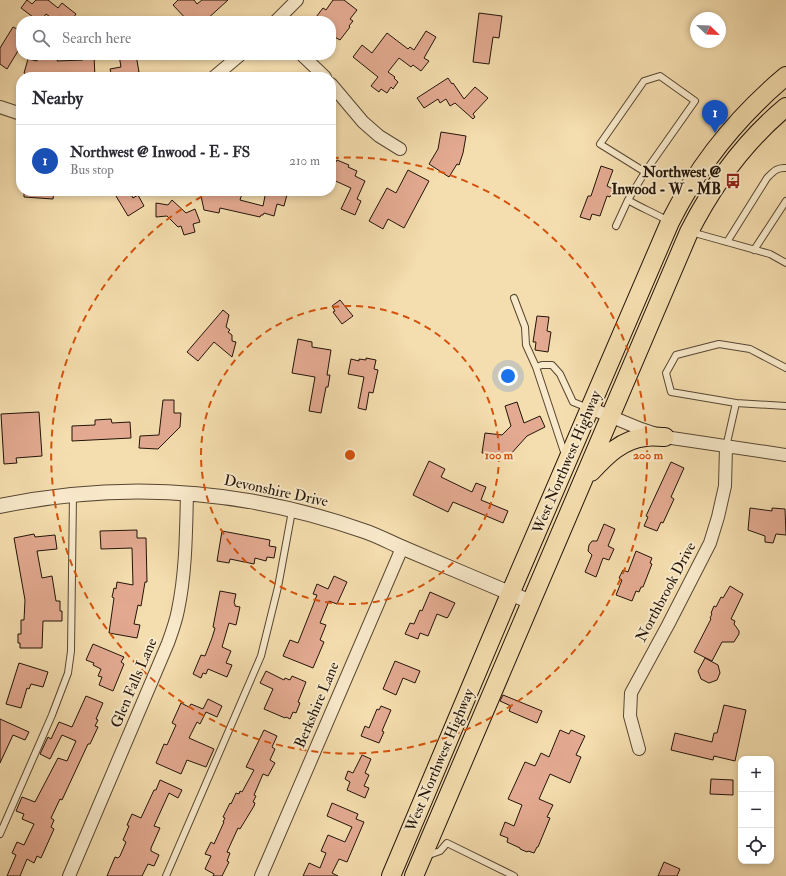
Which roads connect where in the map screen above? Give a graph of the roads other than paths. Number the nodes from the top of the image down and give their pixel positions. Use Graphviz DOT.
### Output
graph roads {
  1 [pos="297,0"];
  2 [pos="281,16"];
  3 [pos="234,60"];
  4 [pos="307,60"];
  5 [pos="220,72"];
  6 [pos="320,72"];
  7 [pos="786,76"];
  8 [pos="336,90"];
  9 [pos="0,107"];
  10 [pos="786,107"];
  11 [pos="16,112"];
  12 [pos="400,148"];
  13 [pos="786,168"];
  14 [pos="645,172"];
  15 [pos="628,200"];
  16 [pos="786,201"];
  17 [pos="670,222"];
  18 [pos="616,226"];
  19 [pos="689,232"];
  20 [pos="727,242"];
  21 [pos="754,250"];
  22 [pos="786,263"];
  23 [pos="514,298"];
  24 [pos="536,367"];
  25 [pos="786,368"];
  26 [pos="736,403"];
  27 [pos="786,406"];
  28 [pos="590,408"];
  29 [pos="610,417"];
  30 [pos="665,437"];
  31 [pos="726,447"];
  32 [pos="786,455"];
  33 [pos="568,461"];
  34 [pos="583,480"];
  35 [pos="186,493"];
  36 [pos="73,494"];
  37 [pos="0,506"];
  38 [pos="292,509"];
  39 [pos="402,548"];
  40 [pos="510,594"];
  41 [pos="531,602"];
  42 [pos="639,749"];
  43 [pos="0,834"];
  44 [pos="421,858"];
  45 [pos="69,876"];
  46 [pos="166,876"];
  47 [pos="261,876"];
  48 [pos="391,876"];
  49 [pos="414,876"];
  50 [pos="514,876"];
  1 -- 2 [label="street"];
  3 -- 5 [label="street"];
  4 -- 6 [label="street"];
  7 -- 17 [label="main road, West Northwest Highway"];
  8 -- 12 [label="street"];
  9 -- 11 [label="street"];
  10 -- 19 [label="main road, West Northwest Highway"];
  13 -- 20 [label="lane"];
  14 -- 14 [label="lane"];
  14 -- 15 [label="lane"];
  15 -- 17 [label="lane"];
  15 -- 18 [label="lane"];
  16 -- 21 [label="lane"];
  17 -- 19 [label="main road"];
  17 -- 28 [label="main road, West Northwest Highway"];
  19 -- 20 [label="lane"];
  19 -- 29 [label="main road, West Northwest Highway"];
  20 -- 21 [label="lane"];
  21 -- 22 [label="lane"];
  23 -- 24 [label="lane"];
  24 -- 28 [label="lane"];
  24 -- 33 [label="lane"];
  25 -- 26 [label="lane"];
  26 -- 27 [label="lane"];
  26 -- 31 [label="lane"];
  28 -- 29 [label="street"];
  28 -- 33 [label="main road, West Northwest Highway"];
  29 -- 30 [label="street"];
  29 -- 34 [label="main road, West Northwest Highway"];
  30 -- 31 [label="street"];
  30 -- 34 [label="main road"];
  31 -- 32 [label="street"];
  31 -- 42 [label="street, Northbrook Drive"];
  33 -- 40 [label="main road, West Northwest Highway"];
  34 -- 41 [label="main road, West Northwest Highway"];
  35 -- 36 [label="street, Devonshire Drive"];
  35 -- 38 [label="street, Devonshire Drive"];
  35 -- 45 [label="street, Glen Falls Lane"];
  36 -- 37 [label="street, Devonshire Drive"];
  36 -- 43 [label="lane"];
  38 -- 39 [label="street, Devonshire Drive"];
  38 -- 46 [label="lane"];
  39 -- 40 [label="street, Devonshire Drive"];
  39 -- 47 [label="street, Berkshire Lane"];
  40 -- 41 [label="street, Devonshire Drive"];
  40 -- 48 [label="main road, West Northwest Highway"];
  41 -- 44 [label="main road, West Northwest Highway"];
  44 -- 49 [label="main road, West Northwest Highway"];
  44 -- 50 [label="lane"];
}
